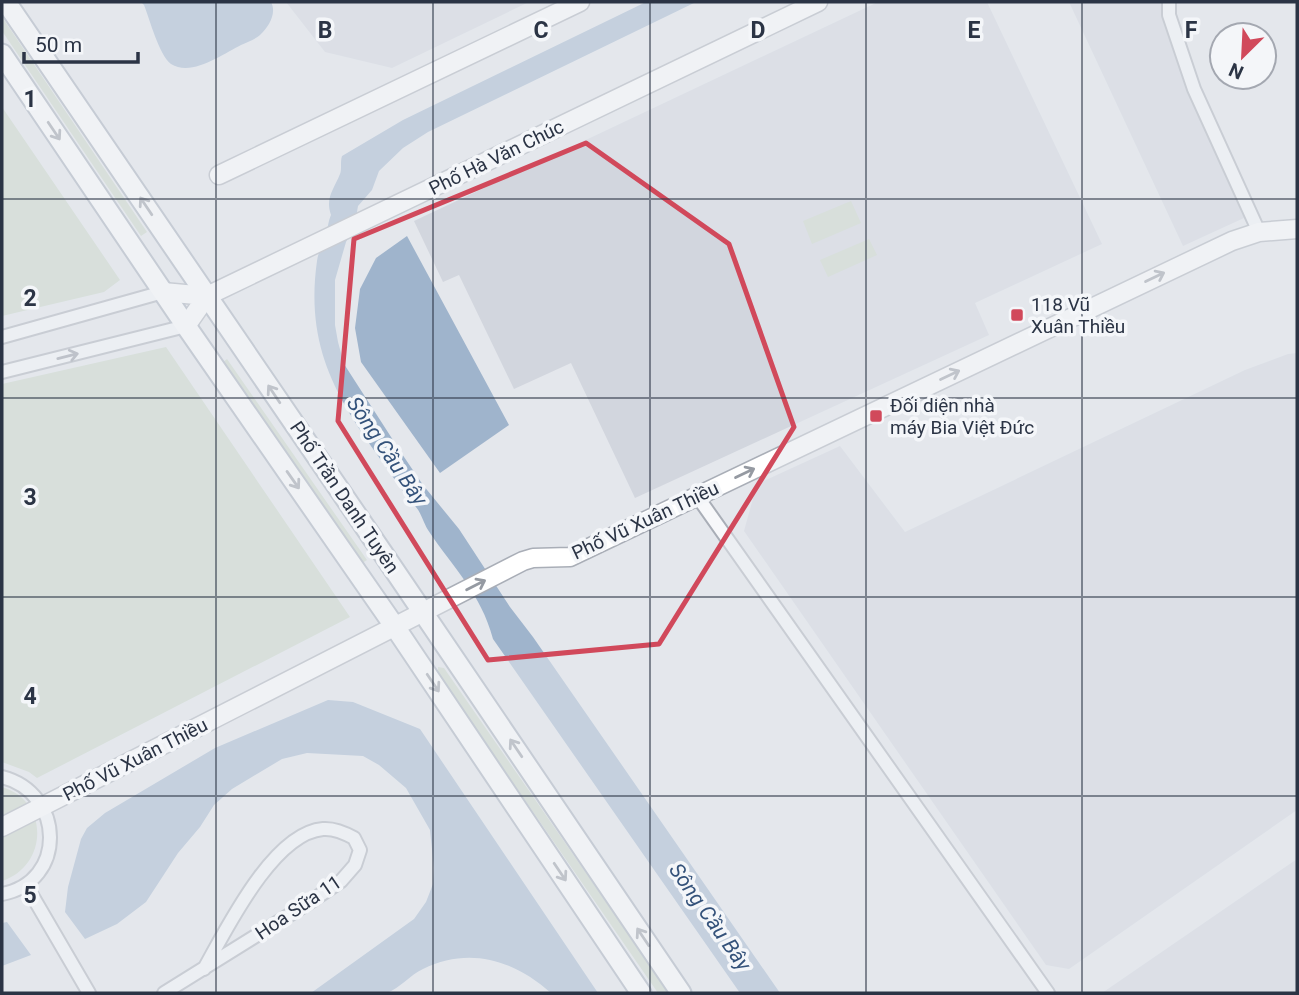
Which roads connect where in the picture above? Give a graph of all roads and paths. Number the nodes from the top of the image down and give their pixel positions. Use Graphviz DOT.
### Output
graph roads {
  1 [pos="6,2"];
  2 [pos="580,2"];
  3 [pos="818,2"];
  4 [pos="1169,2"];
  5 [pos="2,54"];
  6 [pos="219,175"];
  7 [pos="1297,229"];
  8 [pos="1259,233"];
  9 [pos="163,292"];
  10 [pos="207,296"];
  11 [pos="186,326"];
  12 [pos="2,337"];
  13 [pos="2,372"];
  14 [pos="697,496"];
  15 [pos="424,612"];
  16 [pos="395,626"];
  17 [pos="2,777"];
  18 [pos="43,806"];
  19 [pos="2,827"];
  20 [pos="26,885"];
  21 [pos="2,894"];
  22 [pos="204,969"];
  23 [pos="89,993"];
  24 [pos="164,993"];
  25 [pos="641,993"];
  26 [pos="681,993"];
  27 [pos="1048,993"];
  10 -- 1 [label="main road, Phố Trần Danh Tuyên, one-way"];
  2 -- 6 [label="main road"];
  3 -- 10 [label="main road, Phố Hà Văn Chúc"];
  4 -- 8 [label="street"];
  5 -- 9 [label="main road, Phố Trần Danh Tuyên, one-way"];
  7 -- 8 [label="main road, Phố Vũ Xuân Thiều"];
  14 -- 8 [label="main road, Phố Vũ Xuân Thiều, one-way"];
  9 -- 10 [label="main road"];
  9 -- 11 [label="main road, Phố Trần Danh Tuyên"];
  9 -- 12 [label="street"];
  10 -- 11 [label="main road, Phố Hà Văn Chúc"];
  15 -- 10 [label="main road, Phố Trần Danh Tuyên, one-way"];
  13 -- 11 [label="street, one-way"];
  11 -- 16 [label="main road, Phố Trần Danh Tuyên, one-way"];
  15 -- 14 [label="main road, Phố Vũ Xuân Thiều, one-way"];
  14 -- 27 [label="street"];
  15 -- 16 [label="main road, Phố Vũ Xuân Thiều"];
  26 -- 15 [label="main road, Phố Trần Danh Tuyên, one-way"];
  16 -- 18 [label="main road, Phố Vũ Xuân Thiều"];
  16 -- 25 [label="main road, Phố Trần Danh Tuyên, one-way"];
  17 -- 18 [label="street"];
  18 -- 19 [label="main road, Phố Vũ Xuân Thiều"];
  18 -- 20 [label="street"];
  20 -- 21 [label="street"];
  20 -- 23 [label="street"];
  22 -- 22 [label="street, Hoa Sữa 11"];
  22 -- 24 [label="street, Hoa Sữa 11"];
}
